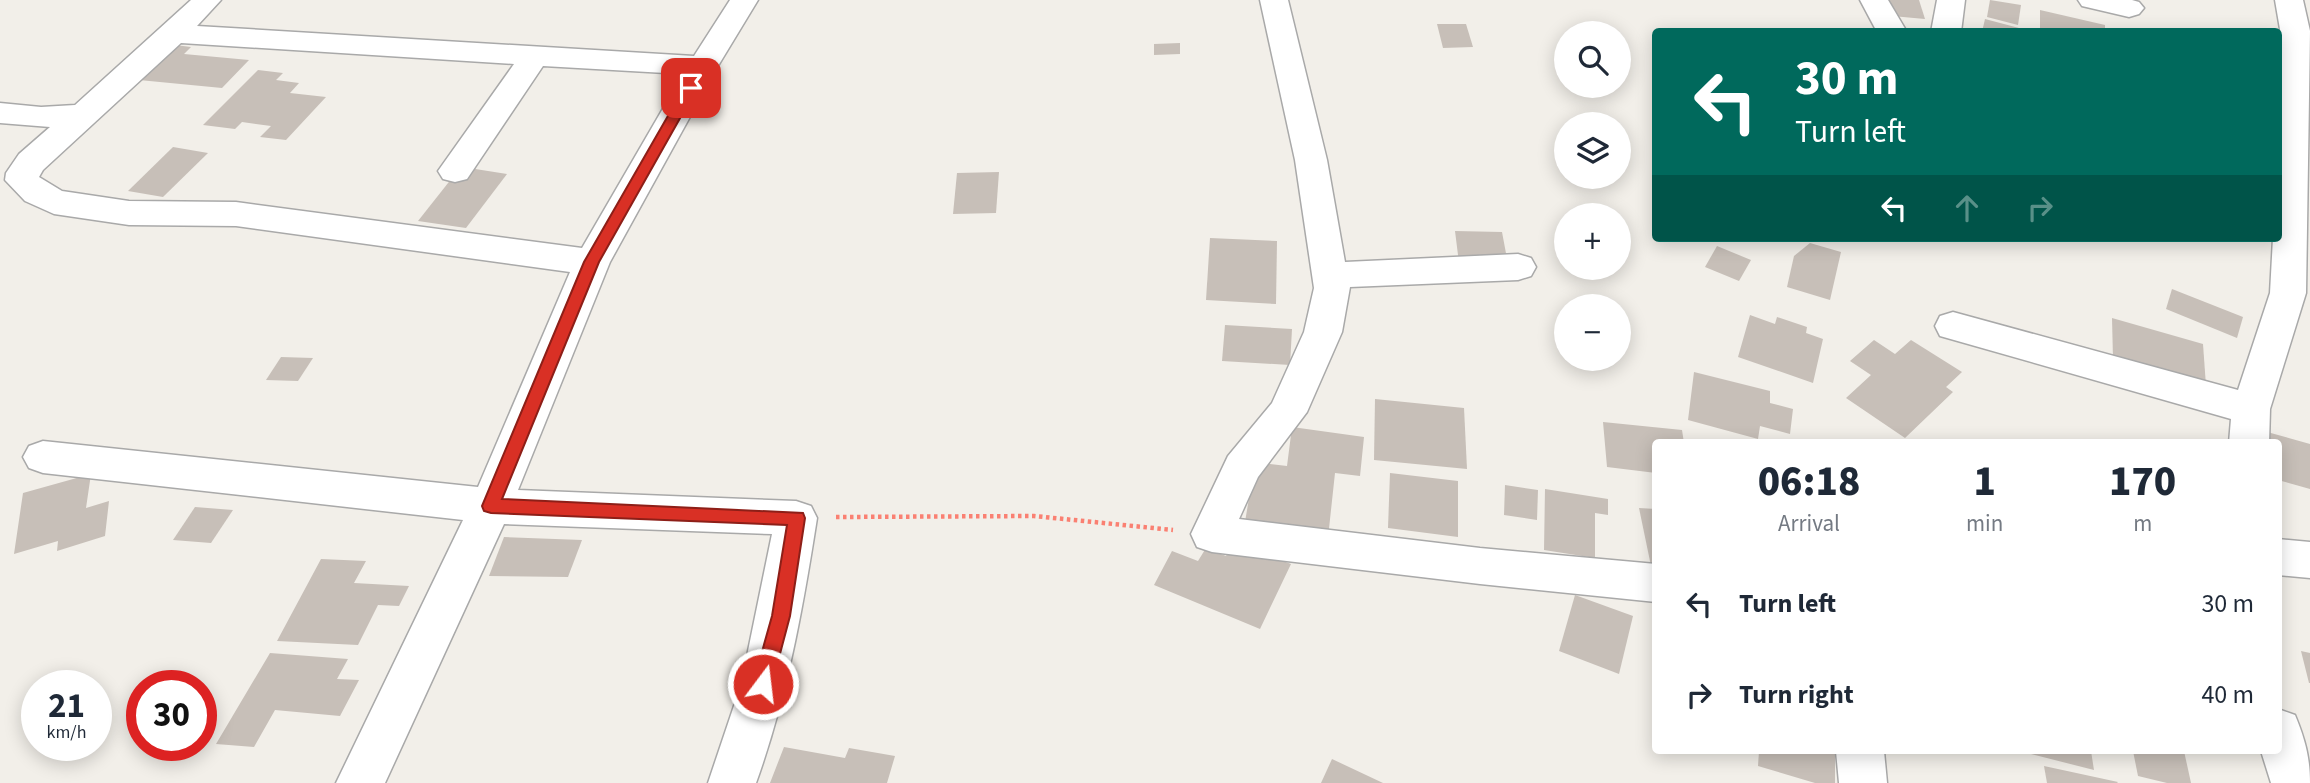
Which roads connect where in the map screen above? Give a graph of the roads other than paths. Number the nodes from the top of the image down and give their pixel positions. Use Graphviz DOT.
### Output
graph roads {
  1 [pos="207,0"];
  2 [pos="744,0"];
  3 [pos="1274,0"];
  4 [pos="1874,0"];
  5 [pos="1951,0"];
  6 [pos="2092,0"];
  7 [pos="2289,0"];
  8 [pos="2129,8"];
  9 [pos="1890,28"];
  10 [pos="1947,28"];
  11 [pos="174,33"];
  12 [pos="535,56"];
  13 [pos="703,66"];
  14 [pos="0,113"];
  15 [pos="84,115"];
  16 [pos="455,171"];
  17 [pos="592,262"];
  18 [pos="1518,267"];
  19 [pos="1331,275"];
  20 [pos="1953,326"];
  21 [pos="2250,426"];
  22 [pos="43,457"];
  23 [pos="491,506"];
  24 [pos="2282,557"];
  25 [pos="2310,560"];
  26 [pos="1652,583"];
  27 [pos="2282,744"];
  28 [pos="1860,754"];
  29 [pos="360,783"];
  30 [pos="732,783"];
  31 [pos="1863,783"];
  32 [pos="2295,783"];
  1 -- 11 [label="street"];
  2 -- 13 [label="street"];
  3 -- 19 [label="street"];
  4 -- 9 [label="street"];
  5 -- 10 [label="street"];
  6 -- 8 [label="street"];
  7 -- 21 [label="street"];
  11 -- 12 [label="street"];
  11 -- 15 [label="street"];
  12 -- 13 [label="street"];
  12 -- 16 [label="street"];
  13 -- 17 [label="street"];
  14 -- 15 [label="street"];
  15 -- 17 [label="street"];
  17 -- 23 [label="street"];
  18 -- 19 [label="street"];
  19 -- 26 [label="street"];
  20 -- 21 [label="street"];
  22 -- 23 [label="street"];
  23 -- 29 [label="street"];
  23 -- 30 [label="street"];
  24 -- 25 [label="street"];
  27 -- 32 [label="street"];
  28 -- 31 [label="street"];
}
